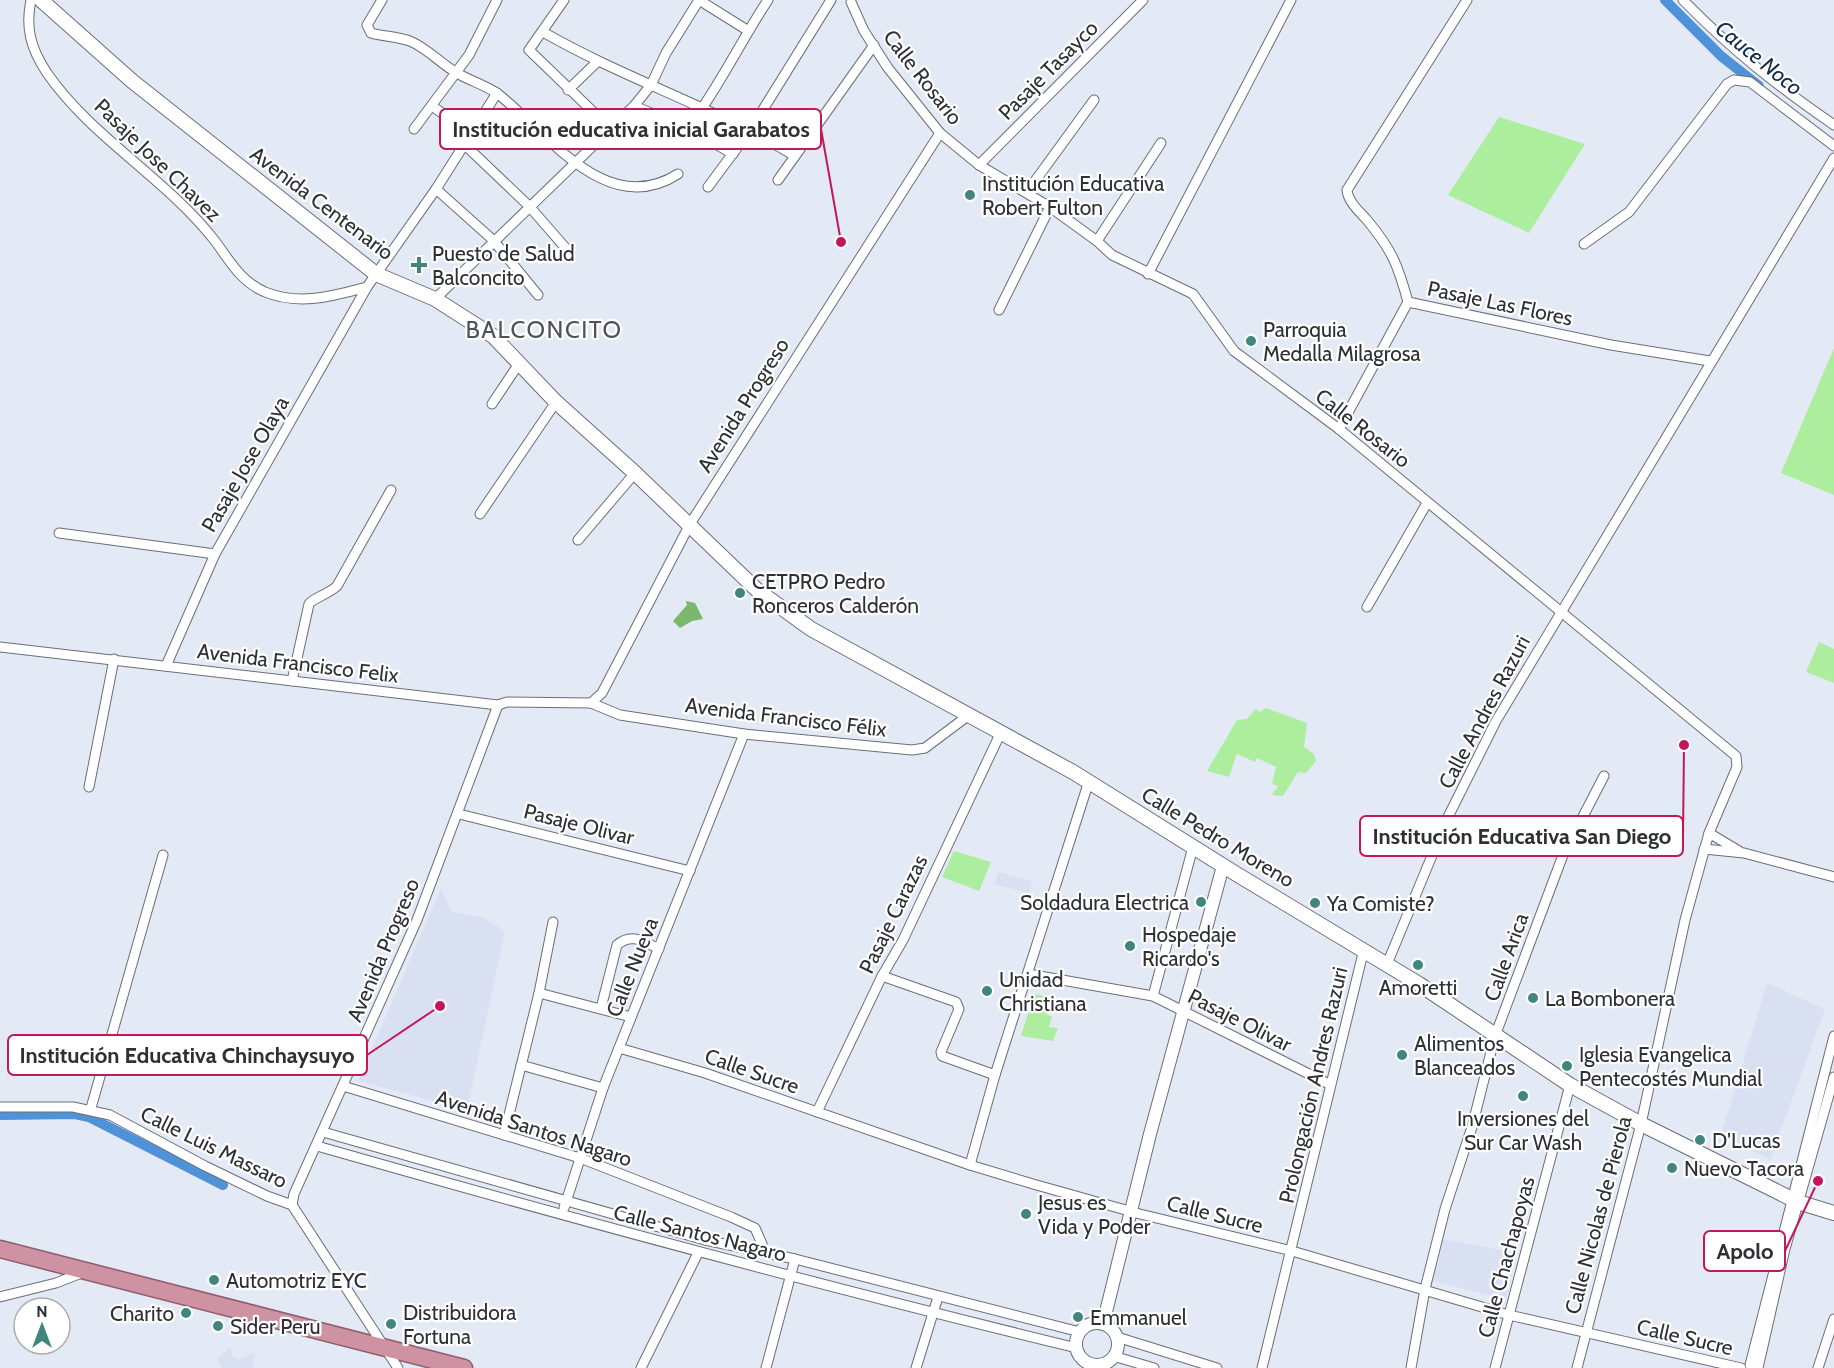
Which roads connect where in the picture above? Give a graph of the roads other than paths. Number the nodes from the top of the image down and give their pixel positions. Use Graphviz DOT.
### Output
graph roads {
  1 [pos="31,0"];
  2 [pos="41,0"];
  3 [pos="382,0"];
  4 [pos="497,0"];
  5 [pos="564,0"];
  6 [pos="699,0"];
  7 [pos="768,0"];
  8 [pos="831,0"];
  9 [pos="1143,0"];
  10 [pos="1291,0"];
  11 [pos="1467,0"];
  12 [pos="1683,0"];
  13 [pos="851,1"];
  14 [pos="747,30"];
  15 [pos="543,32"];
  16 [pos="873,45"];
  17 [pos="597,62"];
  18 [pos="457,73"];
  19 [pos="651,85"];
  20 [pos="568,90"];
  21 [pos="497,93"];
  22 [pos="1094,100"];
  23 [pos="432,106"];
  24 [pos="634,106"];
  25 [pos="704,107"];
  26 [pos="1834,125"];
  27 [pos="688,128"];
  28 [pos="414,129"];
  29 [pos="751,129"];
  30 [pos="612,130"];
  31 [pos="472,134"];
  32 [pos="940,134"];
  33 [pos="1161,143"];
  34 [pos="465,145"];
  35 [pos="1834,146"];
  36 [pos="734,154"];
  37 [pos="795,156"];
  38 [pos="1834,158"];
  39 [pos="573,163"];
  40 [pos="979,165"];
  41 [pos="678,174"];
  42 [pos="778,180"];
  43 [pos="708,187"];
  44 [pos="436,189"];
  45 [pos="1027,192"];
  46 [pos="529,206"];
  47 [pos="1050,207"];
  48 [pos="493,240"];
  49 [pos="1097,241"];
  50 [pos="1584,244"];
  51 [pos="570,253"];
  52 [pos="376,274"];
  53 [pos="1148,274"];
  54 [pos="368,287"];
  55 [pos="538,295"];
  56 [pos="435,299"];
  57 [pos="1408,302"];
  58 [pos="999,310"];
  59 [pos="1710,361"];
  60 [pos="520,362"];
  61 [pos="556,402"];
  62 [pos="492,404"];
  63 [pos="1339,429"];
  64 [pos="635,473"];
  65 [pos="391,490"];
  66 [pos="1427,502"];
  67 [pos="480,514"];
  68 [pos="690,524"];
  69 [pos="59,533"];
  70 [pos="578,540"];
  71 [pos="215,554"];
  72 [pos="1367,607"];
  73 [pos="1559,612"];
  74 [pos="0,647"];
  75 [pos="114,659"];
  76 [pos="166,666"];
  77 [pos="292,681"];
  78 [pos="591,703"];
  79 [pos="498,705"];
  80 [pos="969,715"];
  81 [pos="1001,732"];
  82 [pos="744,735"];
  83 [pos="1737,759"];
  84 [pos="1604,776"];
  85 [pos="1089,781"];
  86 [pos="89,787"];
  87 [pos="459,814"];
  88 [pos="1709,833"];
  89 [pos="1193,847"];
  90 [pos="1704,849"];
  91 [pos="1744,854"];
  92 [pos="163,855"];
  93 [pos="1223,866"];
  94 [pos="690,871"];
  95 [pos="1238,876"];
  96 [pos="1834,877"];
  97 [pos="1216,897"];
  98 [pos="553,922"];
  99 [pos="659,949"];
  100 [pos="1364,949"];
  101 [pos="1387,964"];
  102 [pos="1028,974"];
  103 [pos="882,976"];
  104 [pos="539,993"];
  105 [pos="1152,996"];
  106 [pos="601,1008"];
  107 [pos="1184,1011"];
  108 [pos="631,1017"];
  109 [pos="1495,1036"];
  110 [pos="1834,1036"];
  111 [pos="619,1048"];
  112 [pos="521,1065"];
  113 [pos="995,1075"];
  114 [pos="1834,1077"];
  115 [pos="1329,1084"];
  116 [pos="1570,1085"];
  117 [pos="343,1086"];
  118 [pos="603,1088"];
  119 [pos="0,1107"];
  120 [pos="91,1108"];
  121 [pos="816,1112"];
  122 [pos="1641,1124"];
  123 [pos="323,1132"];
  124 [pos="504,1135"];
  125 [pos="317,1146"];
  126 [pos="580,1158"];
  127 [pos="970,1165"];
  128 [pos="1794,1200"];
  129 [pos="566,1203"];
  130 [pos="292,1205"];
  131 [pos="1132,1211"];
  132 [pos="1834,1213"];
  133 [pos="562,1216"];
  134 [pos="0,1249"];
  135 [pos="1292,1251"];
  136 [pos="761,1252"];
  137 [pos="698,1253"];
  138 [pos="795,1260"];
  139 [pos="87,1271"];
  140 [pos="791,1274"];
  141 [pos="1425,1289"];
  142 [pos="0,1296"];
  143 [pos="938,1297"];
  144 [pos="932,1313"];
  145 [pos="1509,1315"];
  146 [pos="1103,1324"];
  147 [pos="1833,1326"];
  148 [pos="1080,1332"];
  149 [pos="1586,1332"];
  150 [pos="1117,1337"];
  151 [pos="387,1348"];
  152 [pos="1077,1348"];
  153 [pos="1113,1356"];
  154 [pos="1092,1366"];
  155 [pos="399,1368"];
  156 [pos="464,1368"];
  157 [pos="641,1368"];
  158 [pos="766,1368"];
  159 [pos="916,1368"];
  160 [pos="1154,1368"];
  161 [pos="1217,1368"];
  162 [pos="1262,1368"];
  163 [pos="1411,1368"];
  164 [pos="1495,1368"];
  165 [pos="1576,1368"];
  166 [pos="1741,1368"];
  167 [pos="1752,1368"];
  168 [pos="1758,1368"];
  169 [pos="1818,1368"];
  1 -- 54 [label="street, Pasaje Jose Chavez"];
  2 -- 52 [label="main road, Avenida Centenario"];
  3 -- 18 [label="street"];
  4 -- 18 [label="street"];
  5 -- 15 [label="street"];
  6 -- 14 [label="street"];
  6 -- 19 [label="street"];
  7 -- 14 [label="street"];
  8 -- 29 [label="street"];
  9 -- 40 [label="street, Pasaje Tasayco"];
  10 -- 53 [label="street"];
  11 -- 57 [label="street, Pasaje Las Flores"];
  12 -- 26 [label="street"];
  13 -- 16 [label="street, Calle Rosario"];
  14 -- 25 [label="street"];
  15 -- 17 [label="street"];
  15 -- 20 [label="street"];
  16 -- 32 [label="street, Calle Rosario"];
  16 -- 37 [label="street"];
  17 -- 19 [label="street"];
  17 -- 20 [label="street"];
  18 -- 21 [label="street"];
  18 -- 23 [label="street"];
  19 -- 24 [label="street"];
  19 -- 25 [label="street"];
  20 -- 30 [label="street"];
  21 -- 31 [label="street"];
  21 -- 39 [label="street"];
  22 -- 45 [label="street"];
  23 -- 28 [label="street"];
  23 -- 31 [label="street"];
  24 -- 27 [label="street"];
  24 -- 30 [label="street"];
  25 -- 27 [label="street"];
  25 -- 29 [label="street"];
  27 -- 36 [label="street"];
  29 -- 36 [label="street"];
  29 -- 37 [label="street"];
  30 -- 39 [label="street"];
  31 -- 34 [label="street"];
  32 -- 40 [label="street, Calle Rosario"];
  32 -- 68 [label="street, Avenida Progreso"];
  33 -- 49 [label="street"];
  34 -- 44 [label="street"];
  34 -- 46 [label="street"];
  35 -- 50 [label="street"];
  36 -- 43 [label="street"];
  37 -- 42 [label="street"];
  38 -- 59 [label="street, Calle Andres Razuri"];
  39 -- 41 [label="street"];
  39 -- 46 [label="street"];
  40 -- 45 [label="street, Calle Rosario"];
  44 -- 48 [label="street"];
  44 -- 52 [label="street"];
  45 -- 47 [label="street, Calle Rosario"];
  46 -- 48 [label="street"];
  46 -- 51 [label="street"];
  47 -- 49 [label="street, Calle Rosario"];
  47 -- 58 [label="street"];
  48 -- 55 [label="street"];
  48 -- 56 [label="street"];
  49 -- 53 [label="street, Calle Rosario"];
  52 -- 54 [label="street"];
  52 -- 56 [label="main road, Avenida Centenario"];
  53 -- 63 [label="street, Calle Rosario"];
  54 -- 71 [label="street, Pasaje Jose Olaya"];
  56 -- 60 [label="main road, Avenida Centenario"];
  57 -- 59 [label="street, Pasaje Las Flores"];
  57 -- 63 [label="street"];
  59 -- 73 [label="street, Calle Andres Razuri"];
  60 -- 61 [label="main road, Avenida Centenario"];
  60 -- 62 [label="street"];
  61 -- 64 [label="main road, Avenida Centenario"];
  61 -- 67 [label="street"];
  63 -- 66 [label="street, Calle Rosario"];
  64 -- 68 [label="main road, Avenida Centenario"];
  64 -- 70 [label="street"];
  65 -- 77 [label="street"];
  66 -- 72 [label="street"];
  66 -- 73 [label="street, Calle Rosario"];
  68 -- 78 [label="street, Avenida Progreso"];
  68 -- 80 [label="main road, Calle Pedro Moreno"];
  69 -- 71 [label="street"];
  71 -- 76 [label="street, Pasaje Jose Olaya"];
  73 -- 83 [label="street, Calle Rosario"];
  73 -- 101 [label="street, Calle Andres Razuri"];
  74 -- 75 [label="street, Avenida Francisco Felix"];
  75 -- 76 [label="street, Avenida Francisco Felix"];
  75 -- 86 [label="street"];
  76 -- 77 [label="street, Avenida Francisco Felix"];
  77 -- 79 [label="street, Avenida Francisco Felix"];
  78 -- 79 [label="street, Avenida Francisco Felix"];
  78 -- 82 [label="street, Avenida Francisco Félix"];
  79 -- 87 [label="street, Avenida Progreso"];
  80 -- 81 [label="main road, Calle Pedro Moreno"];
  80 -- 82 [label="street, Avenida Francisco Félix"];
  81 -- 85 [label="main road, Calle Pedro Moreno"];
  81 -- 103 [label="street, Pasaje Carazas"];
  82 -- 94 [label="street, Calle Nueva"];
  83 -- 88 [label="street, Calle Nicolas de Pierola"];
  84 -- 109 [label="street, Calle Arica"];
  85 -- 89 [label="main road, Calle Pedro Moreno"];
  85 -- 102 [label="street"];
  87 -- 94 [label="street, Pasaje Olivar"];
  87 -- 117 [label="street, Avenida Progreso"];
  88 -- 90 [label="street, Calle Nicolas de Pierola"];
  88 -- 91 [label="street"];
  89 -- 93 [label="main road, Calle Pedro Moreno"];
  89 -- 105 [label="street"];
  90 -- 91 [label="street"];
  90 -- 122 [label="street, Calle Nicolas de Pierola"];
  91 -- 96 [label="street"];
  92 -- 120 [label="street"];
  93 -- 95 [label="main road, Calle Pedro Moreno"];
  93 -- 97 [label="street"];
  94 -- 99 [label="street, Calle Nueva"];
  95 -- 97 [label="street"];
  95 -- 100 [label="main road, Calle Pedro Moreno"];
  97 -- 107 [label="street"];
  98 -- 104 [label="street"];
  99 -- 106 [label="street"];
  99 -- 108 [label="street, Calle Nueva"];
  100 -- 101 [label="main road, Calle Pedro Moreno"];
  100 -- 115 [label="street, Prolongación Andres Razuri"];
  101 -- 109 [label="main road, Calle Pedro Moreno"];
  102 -- 105 [label="street, Pasaje Olivar"];
  102 -- 113 [label="street"];
  103 -- 113 [label="street"];
  103 -- 121 [label="street, Pasaje Carazas"];
  104 -- 106 [label="street"];
  104 -- 112 [label="street"];
  105 -- 107 [label="street, Pasaje Olivar"];
  106 -- 108 [label="street"];
  107 -- 115 [label="street, Pasaje Olivar"];
  107 -- 131 [label="street"];
  108 -- 111 [label="street, Calle Nueva"];
  109 -- 116 [label="main road, Calle Pedro Moreno"];
  109 -- 141 [label="street, Calle Arica"];
  110 -- 128 [label="street"];
  111 -- 118 [label="street, Calle Nueva"];
  111 -- 121 [label="street, Calle Sucre"];
  112 -- 118 [label="street"];
  112 -- 124 [label="street"];
  113 -- 127 [label="street"];
  114 -- 128 [label="street"];
  115 -- 135 [label="street, Prolongación Andres Razuri"];
  116 -- 122 [label="main road, Calle Pedro Moreno"];
  116 -- 145 [label="street, Calle Chachapoyas"];
  117 -- 123 [label="street, Avenida Progreso"];
  117 -- 124 [label="street, Avenida Santos Nagaro"];
  118 -- 126 [label="street, Calle Nueva"];
  119 -- 120 [label="street, Calle Luis Massaro"];
  120 -- 130 [label="street, Calle Luis Massaro"];
  121 -- 127 [label="street, Calle Sucre"];
  122 -- 128 [label="main road, Calle Pedro Moreno"];
  122 -- 149 [label="street, Calle Nicolas de Pierola"];
  123 -- 125 [label="street, Avenida Progreso"];
  123 -- 129 [label="street, Calle Santos Nagaro"];
  124 -- 126 [label="street, Avenida Santos Nagaro"];
  125 -- 130 [label="street, Avenida Progreso"];
  125 -- 133 [label="street, Calle Santos Nagaro"];
  126 -- 129 [label="street, Calle Nueva"];
  126 -- 136 [label="street, Avenida Santos Nagaro"];
  127 -- 131 [label="street, Calle Sucre"];
  128 -- 132 [label="main road, Calle Pedro Moreno"];
  128 -- 167 [label="street"];
  128 -- 168 [label="street"];
  129 -- 133 [label="street, Calle Nueva"];
  129 -- 136 [label="street, Calle Santos Nagaro"];
  130 -- 151 [label="street, Calle Luis Massaro"];
  131 -- 135 [label="street, Calle Sucre"];
  131 -- 146 [label="street"];
  133 -- 137 [label="street, Calle Santos Nagaro"];
  134 -- 139 [label="highway"];
  135 -- 141 [label="street, Calle Sucre"];
  135 -- 162 [label="street, Prolongación Andres Razuri"];
  136 -- 138 [label="street, Calle Santos Nagaro"];
  137 -- 140 [label="street, Calle Santos Nagaro"];
  137 -- 157 [label="street"];
  138 -- 140 [label="street"];
  138 -- 143 [label="street, Calle Santos Nagaro"];
  139 -- 142 [label="street"];
  139 -- 151 [label="highway"];
  140 -- 144 [label="street, Calle Santos Nagaro"];
  140 -- 158 [label="street"];
  141 -- 145 [label="street, Calle Sucre"];
  141 -- 163 [label="street, Calle Arica"];
  143 -- 144 [label="street"];
  143 -- 148 [label="street, Calle Santos Nagaro"];
  144 -- 152 [label="street, Calle Santos Nagaro"];
  144 -- 159 [label="street"];
  145 -- 149 [label="street, Calle Sucre"];
  145 -- 164 [label="street, Calle Chachapoyas"];
  146 -- 148 [label="street"];
  146 -- 150 [label="street"];
  147 -- 169 [label="street"];
  148 -- 152 [label="street"];
  149 -- 165 [label="street, Calle Nicolas de Pierola"];
  149 -- 166 [label="street, Calle Sucre"];
  150 -- 153 [label="street"];
  150 -- 161 [label="street"];
  151 -- 155 [label="street, Calle Luis Massaro"];
  151 -- 156 [label="highway"];
  152 -- 154 [label="street"];
  153 -- 154 [label="street"];
  153 -- 160 [label="street"];
}
